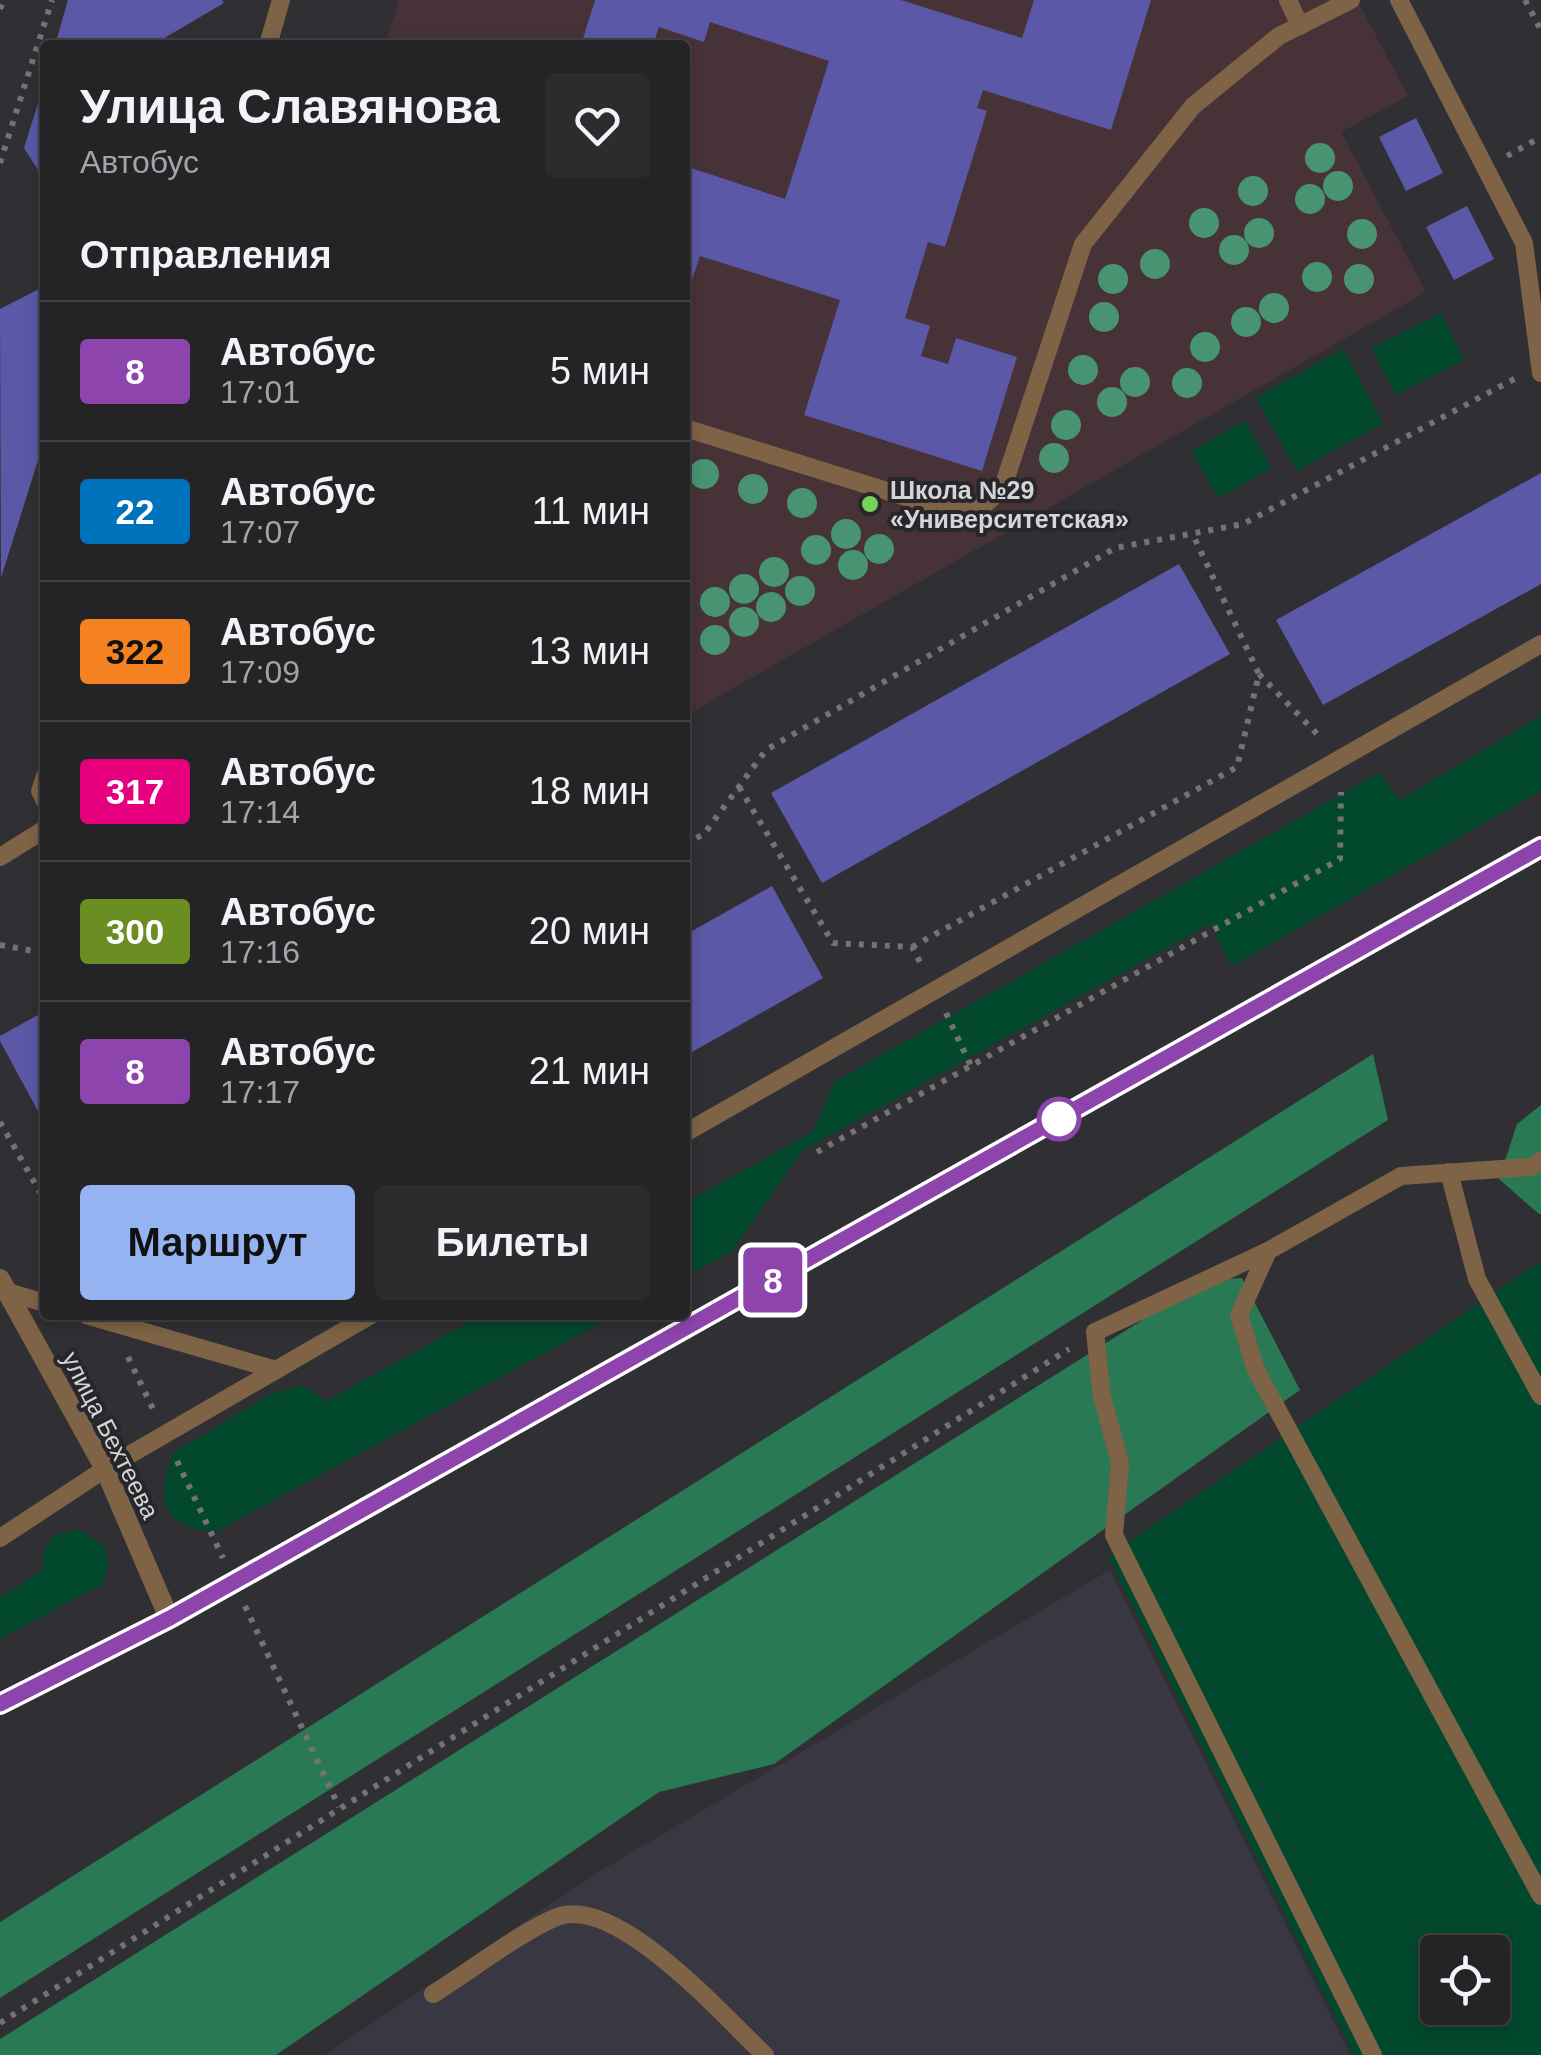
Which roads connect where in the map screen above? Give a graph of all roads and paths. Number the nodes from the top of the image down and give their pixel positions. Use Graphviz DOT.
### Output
graph roads {
  1 [pos="3,0"];
  2 [pos="52,0"];
  3 [pos="281,0"];
  4 [pos="1288,0"];
  5 [pos="1351,0"];
  6 [pos="1399,0"];
  7 [pos="1525,0"];
  8 [pos="0,9"];
  9 [pos="1300,26"];
  10 [pos="1541,30"];
  11 [pos="269,40"];
  12 [pos="0,163"];
  13 [pos="1540,365"];
  14 [pos="1541,373"];
  15 [pos="690,430"];
  16 [pos="1192,534"];
  17 [pos="1541,644"];
  18 [pos="1260,674"];
  19 [pos="1342,761"];
  20 [pos="739,786"];
  21 [pos="40,833"];
  22 [pos="690,841"];
  23 [pos="1541,847"];
  24 [pos="0,857"];
  25 [pos="0,946"];
  26 [pos="912,946"];
  27 [pos="40,953"];
  28 [pos="934,989"];
  29 [pos="971,1066"];
  30 [pos="0,1122"];
  31 [pos="690,1130"];
  32 [pos="817,1152"];
  33 [pos="1541,1162"];
  34 [pos="1449,1172"];
  35 [pos="40,1192"];
  36 [pos="1268,1252"];
  37 [pos="4,1286"];
  38 [pos="40,1301"];
  39 [pos="103,1320"];
  40 [pos="362,1320"];
  41 [pos="1095,1332"];
  42 [pos="276,1370"];
  43 [pos="1541,1396"];
  44 [pos="105,1469"];
  45 [pos="0,1538"];
  46 [pos="170,1618"];
  47 [pos="0,1704"];
  48 [pos="1541,1896"];
  49 [pos="433,1994"];
  50 [pos="0,2023"];
  51 [pos="766,2055"];
  52 [pos="1372,2055"];
  1 -- 8 [label="path"];
  2 -- 12 [label="path"];
  3 -- 11 [label="lane"];
  4 -- 9 [label="lane"];
  5 -- 9 [label="lane"];
  6 -- 13 [label="lane"];
  7 -- 10 [label="path"];
  9 -- 15 [label="lane"];
  13 -- 14 [label="lane"];
  13 -- 16 [label="path"];
  16 -- 18 [label="path"];
  16 -- 20 [label="path"];
  17 -- 19 [label="lane"];
  18 -- 19 [label="path"];
  18 -- 26 [label="path"];
  19 -- 28 [label="lane"];
  19 -- 29 [label="path"];
  20 -- 22 [label="path"];
  20 -- 26 [label="path"];
  21 -- 24 [label="lane"];
  23 -- 46 [label="street"];
  25 -- 27 [label="path"];
  26 -- 28 [label="path"];
  28 -- 29 [label="path"];
  28 -- 31 [label="lane"];
  29 -- 32 [label="path"];
  30 -- 35 [label="path"];
  33 -- 34 [label="lane"];
  34 -- 36 [label="lane"];
  34 -- 43 [label="lane"];
  36 -- 41 [label="lane"];
  36 -- 48 [label="lane"];
  37 -- 38 [label="lane"];
  37 -- 44 [label="street, улица Бехтеева"];
  39 -- 42 [label="lane"];
  40 -- 42 [label="lane"];
  41 -- 50 [label="path"];
  41 -- 52 [label="lane"];
  42 -- 44 [label="lane"];
  44 -- 45 [label="lane"];
  44 -- 46 [label="street, улица Бехтеева"];
  46 -- 47 [label="street"];
  49 -- 51 [label="lane"];
}
